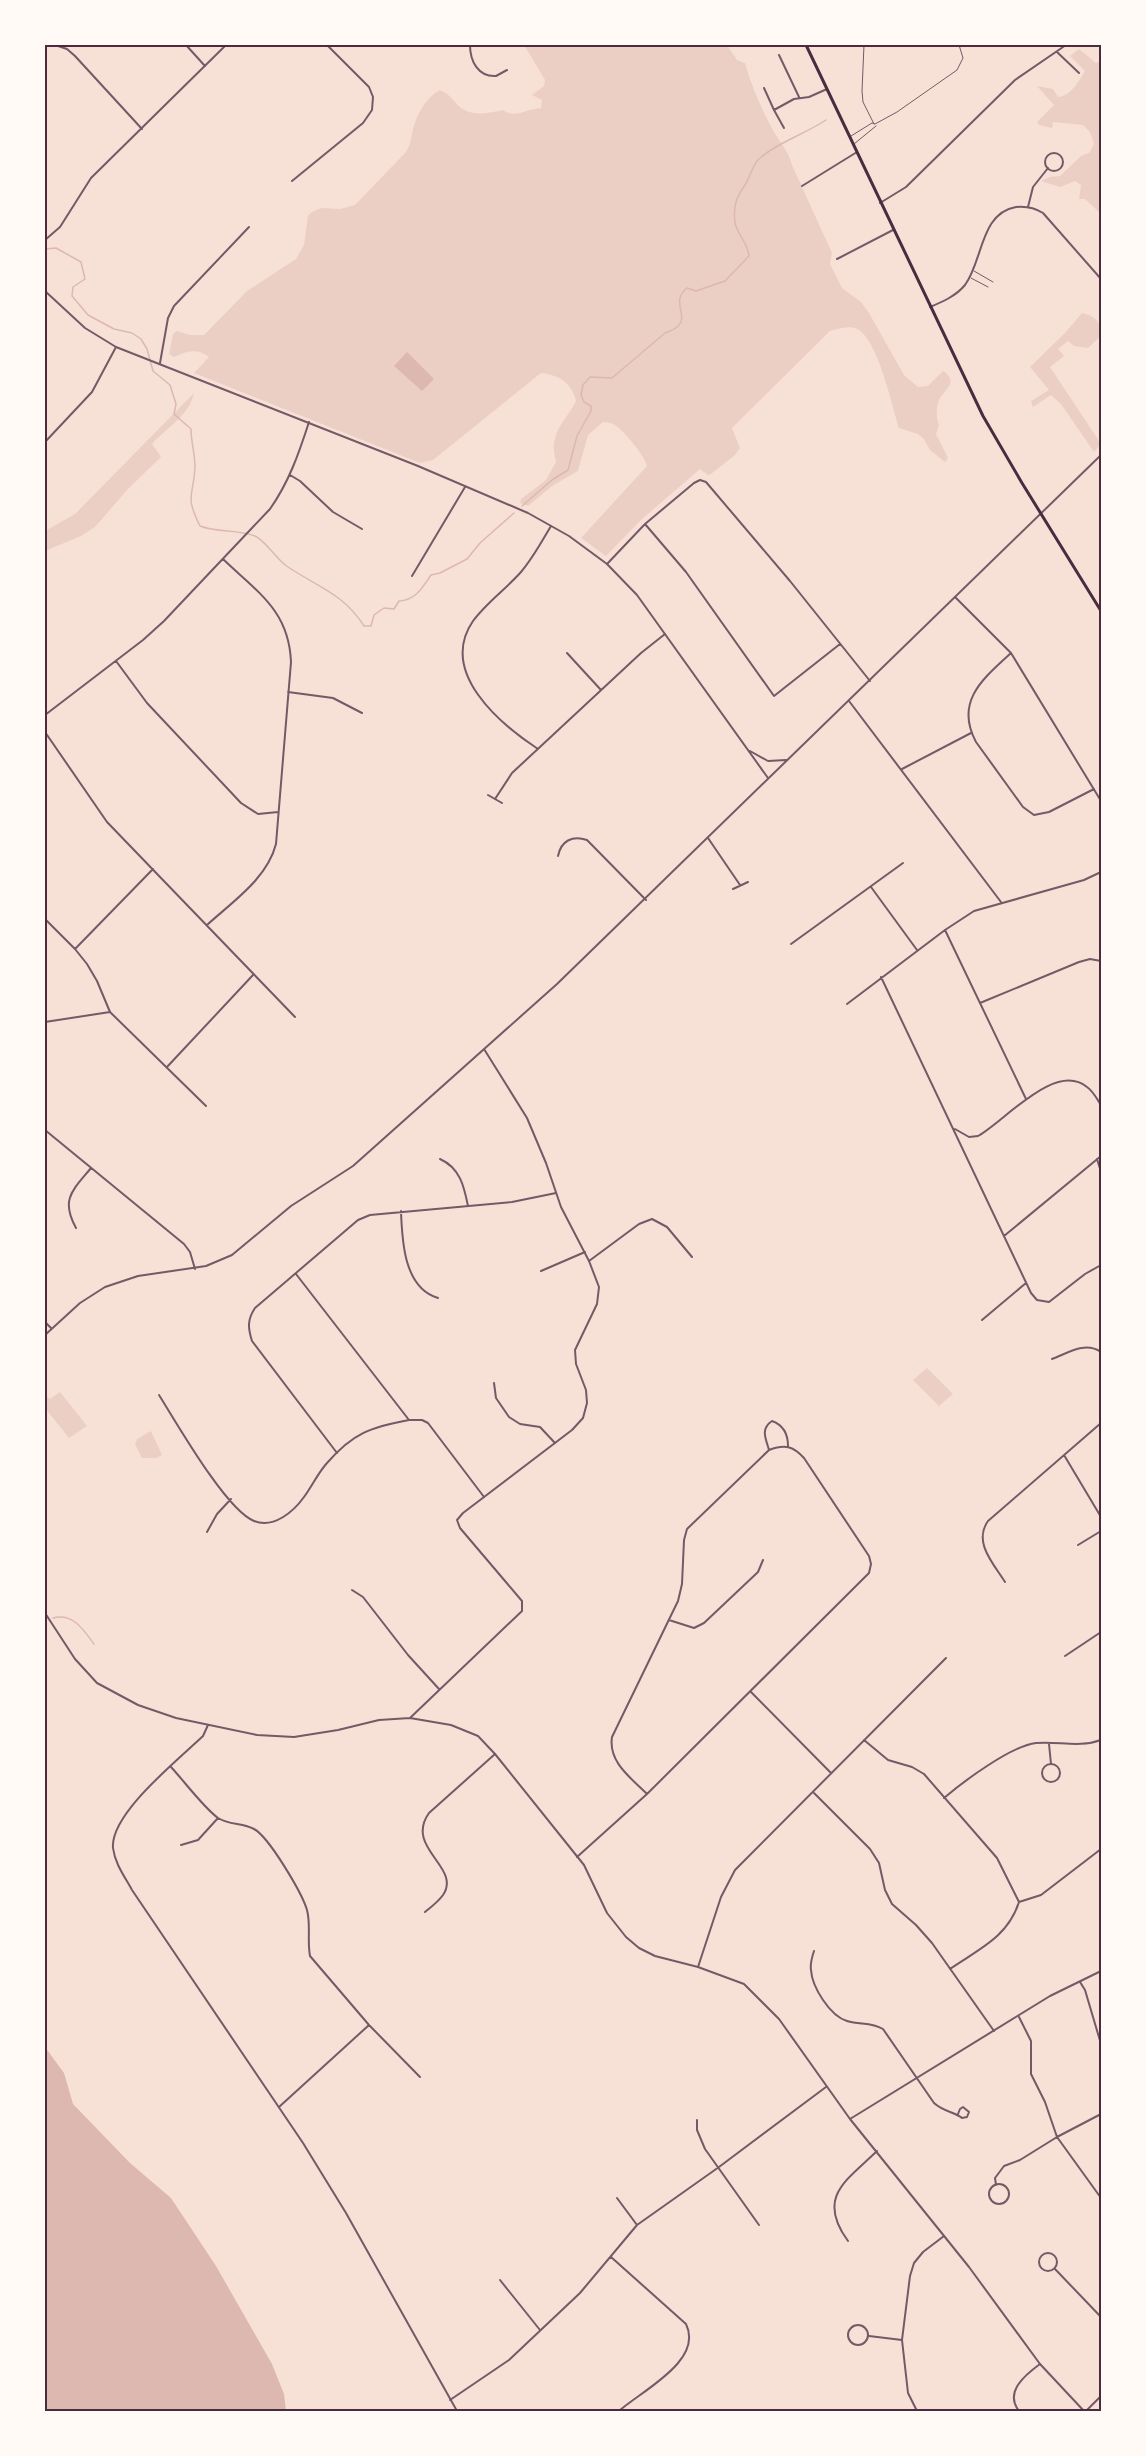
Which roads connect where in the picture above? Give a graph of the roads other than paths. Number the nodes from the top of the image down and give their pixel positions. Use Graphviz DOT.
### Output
graph roads {
  1 [pos="55,45"];
  2 [pos="186,45"];
  3 [pos="226,45"];
  4 [pos="327,45"];
  5 [pos="470,45"];
  6 [pos="806,45"];
  7 [pos="864,45"];
  8 [pos="959,45"];
  9 [pos="1066,45"];
  10 [pos="1057,52"];
  11 [pos="779,55"];
  12 [pos="205,66"];
  13 [pos="507,70"];
  14 [pos="1079,73"];
  15 [pos="764,88"];
  16 [pos="827,89"];
  17 [pos="799,97"];
  18 [pos="774,110"];
  19 [pos="875,124"];
  20 [pos="784,128"];
  21 [pos="142,129"];
  22 [pos="850,137"];
  23 [pos="853,145"];
  24 [pos="857,152"];
  25 [pos="1048,168"];
  26 [pos="292,181"];
  27 [pos="802,186"];
  28 [pos="880,203"];
  29 [pos="1028,207"];
  30 [pos="249,227"];
  31 [pos="893,230"];
  32 [pos="45,240"];
  33 [pos="837,259"];
  34 [pos="972,270"];
  35 [pos="970,277"];
  36 [pos="1101,279"];
  37 [pos="993,282"];
  38 [pos="988,287"];
  39 [pos="46,294"];
  40 [pos="930,307"];
  41 [pos="116,347"];
  42 [pos="160,364"];
  43 [pos="309,422"];
  44 [pos="45,442"];
  45 [pos="1101,455"];
  46 [pos="290,475"];
  47 [pos="465,487"];
  48 [pos="1040,514"];
  49 [pos="645,524"];
  50 [pos="552,525"];
  51 [pos="362,530"];
  52 [pos="223,559"];
  53 [pos="607,564"];
  54 [pos="412,576"];
  55 [pos="955,597"];
  56 [pos="1101,611"];
  57 [pos="665,634"];
  58 [pos="840,644"];
  59 [pos="567,653"];
  60 [pos="1011,653"];
  61 [pos="116,661"];
  62 [pos="870,681"];
  63 [pos="601,690"];
  64 [pos="288,692"];
  65 [pos="849,701"];
  66 [pos="362,713"];
  67 [pos="45,715"];
  68 [pos="45,732"];
  69 [pos="971,733"];
  70 [pos="538,749"];
  71 [pos="747,749"];
  72 [pos="789,759"];
  73 [pos="902,769"];
  74 [pos="768,778"];
  75 [pos="1094,789"];
  76 [pos="488,795"];
  77 [pos="495,799"];
  78 [pos="1101,801"];
  79 [pos="502,803"];
  80 [pos="278,812"];
  81 [pos="708,838"];
  82 [pos="558,856"];
  83 [pos="903,863"];
  84 [pos="153,869"];
  85 [pos="1101,872"];
  86 [pos="747,882"];
  87 [pos="740,885"];
  88 [pos="871,887"];
  89 [pos="732,889"];
  90 [pos="646,900"];
  91 [pos="1001,902"];
  92 [pos="45,919"];
  93 [pos="207,926"];
  94 [pos="945,930"];
  95 [pos="791,944"];
  96 [pos="75,949"];
  97 [pos="917,950"];
  98 [pos="1101,961"];
  99 [pos="253,975"];
  100 [pos="881,977"];
  101 [pos="980,1003"];
  102 [pos="847,1004"];
  103 [pos="110,1012"];
  104 [pos="294,1017"];
  105 [pos="45,1022"];
  106 [pos="484,1049"];
  107 [pos="166,1067"];
  108 [pos="1026,1100"];
  109 [pos="1101,1105"];
  110 [pos="206,1106"];
  111 [pos="952,1128"];
  112 [pos="45,1130"];
  113 [pos="1101,1156"];
  114 [pos="440,1159"];
  115 [pos="1097,1159"];
  116 [pos="91,1168"];
  117 [pos="1101,1172"];
  118 [pos="556,1193"];
  119 [pos="468,1206"];
  120 [pos="400,1211"];
  121 [pos="76,1228"];
  122 [pos="1004,1236"];
  123 [pos="585,1252"];
  124 [pos="692,1257"];
  125 [pos="589,1261"];
  126 [pos="1101,1265"];
  127 [pos="195,1269"];
  128 [pos="541,1271"];
  129 [pos="296,1274"];
  130 [pos="1026,1283"];
  131 [pos="438,1298"];
  132 [pos="982,1320"];
  133 [pos="45,1322"];
  134 [pos="51,1328"];
  135 [pos="45,1335"];
  136 [pos="1101,1352"];
  137 [pos="1052,1359"];
  138 [pos="494,1383"];
  139 [pos="159,1395"];
  140 [pos="409,1420"];
  141 [pos="1101,1423"];
  142 [pos="555,1443"];
  143 [pos="788,1446"];
  144 [pos="769,1450"];
  145 [pos="337,1453"];
  146 [pos="1064,1455"];
  147 [pos="484,1497"];
  148 [pos="231,1499"];
  149 [pos="1101,1517"];
  150 [pos="1101,1531"];
  151 [pos="207,1532"];
  152 [pos="1078,1545"];
  153 [pos="763,1560"];
  154 [pos="1005,1582"];
  155 [pos="352,1590"];
  156 [pos="45,1613"];
  157 [pos="669,1620"];
  158 [pos="1101,1632"];
  159 [pos="1065,1656"];
  160 [pos="946,1658"];
  161 [pos="439,1689"];
  162 [pos="751,1692"];
  163 [pos="410,1718"];
  164 [pos="208,1725"];
  165 [pos="864,1740"];
  166 [pos="1101,1740"];
  167 [pos="1049,1744"];
  168 [pos="495,1754"];
  169 [pos="1051,1764"];
  170 [pos="171,1767"];
  171 [pos="831,1773"];
  172 [pos="813,1792"];
  173 [pos="647,1794"];
  174 [pos="944,1798"];
  175 [pos="218,1818"];
  176 [pos="181,1845"];
  177 [pos="1101,1849"];
  178 [pos="578,1857"];
  179 [pos="1019,1902"];
  180 [pos="425,1912"];
  181 [pos="814,1951"];
  182 [pos="698,1967"];
  183 [pos="950,1969"];
  184 [pos="1101,1971"];
  185 [pos="1080,1982"];
  186 [pos="1019,2017"];
  187 [pos="369,2025"];
  188 [pos="994,2031"];
  189 [pos="1101,2044"];
  190 [pos="420,2077"];
  191 [pos="916,2077"];
  192 [pos="827,2085"];
  193 [pos="279,2108"];
  194 [pos="958,2114"];
  195 [pos="1101,2114"];
  196 [pos="850,2119"];
  197 [pos="697,2120"];
  198 [pos="1057,2137"];
  199 [pos="877,2151"];
  200 [pos="719,2167"];
  201 [pos="996,2185"];
  202 [pos="617,2198"];
  203 [pos="1101,2198"];
  204 [pos="637,2225"];
  205 [pos="759,2225"];
  206 [pos="944,2236"];
  207 [pos="848,2241"];
  208 [pos="611,2257"];
  209 [pos="1055,2269"];
  210 [pos="500,2280"];
  211 [pos="1101,2317"];
  212 [pos="540,2330"];
  213 [pos="868,2336"];
  214 [pos="902,2340"];
  215 [pos="1040,2364"];
  216 [pos="1101,2396"];
  217 [pos="450,2400"];
  218 [pos="457,2411"];
  219 [pos="619,2411"];
  220 [pos="917,2411"];
  221 [pos="1018,2411"];
  222 [pos="1085,2411"];
  1 -- 21 [label="street"];
  2 -- 12 [label="street"];
  3 -- 12 [label="street"];
  4 -- 26 [label="street"];
  5 -- 13 [label="street"];
  6 -- 16 [label="main road"];
  7 -- 19 [label="lane"];
  8 -- 19 [label="lane"];
  9 -- 10 [label="street"];
  10 -- 14 [label="street"];
  10 -- 28 [label="street"];
  11 -- 17 [label="street"];
  12 -- 21 [label="street"];
  15 -- 18 [label="street"];
  16 -- 17 [label="street"];
  16 -- 22 [label="main road"];
  17 -- 18 [label="street"];
  18 -- 20 [label="street"];
  19 -- 22 [label="lane"];
  19 -- 23 [label="lane"];
  21 -- 32 [label="street"];
  22 -- 23 [label="main road"];
  23 -- 24 [label="main road"];
  24 -- 27 [label="street"];
  24 -- 28 [label="main road"];
  25 -- 25 [label="street"];
  25 -- 29 [label="street"];
  28 -- 31 [label="main road"];
  29 -- 34 [label="street"];
  29 -- 36 [label="street"];
  30 -- 42 [label="street"];
  31 -- 33 [label="street"];
  31 -- 40 [label="main road"];
  34 -- 35 [label="street"];
  34 -- 37 [label="lane"];
  35 -- 38 [label="lane"];
  35 -- 40 [label="street"];
  39 -- 41 [label="street"];
  40 -- 48 [label="main road"];
  41 -- 42 [label="street"];
  41 -- 44 [label="street"];
  42 -- 43 [label="street"];
  43 -- 46 [label="street"];
  43 -- 47 [label="street"];
  45 -- 48 [label="street"];
  46 -- 51 [label="street"];
  46 -- 52 [label="street"];
  47 -- 50 [label="street"];
  47 -- 54 [label="street"];
  48 -- 55 [label="street"];
  48 -- 56 [label="main road"];
  49 -- 53 [label="street"];
  49 -- 58 [label="street"];
  49 -- 58 [label="street"];
  50 -- 53 [label="street"];
  50 -- 70 [label="street"];
  52 -- 61 [label="street"];
  52 -- 64 [label="street"];
  53 -- 57 [label="street"];
  55 -- 60 [label="street"];
  55 -- 62 [label="street"];
  57 -- 63 [label="street"];
  57 -- 71 [label="street"];
  58 -- 62 [label="street"];
  59 -- 63 [label="street"];
  60 -- 69 [label="street"];
  60 -- 75 [label="street"];
  61 -- 67 [label="street"];
  61 -- 80 [label="street"];
  62 -- 65 [label="street"];
  63 -- 70 [label="street"];
  64 -- 66 [label="street"];
  64 -- 80 [label="street"];
  65 -- 72 [label="street"];
  65 -- 73 [label="street"];
  68 -- 84 [label="street"];
  69 -- 73 [label="street"];
  69 -- 75 [label="street"];
  70 -- 77 [label="street"];
  71 -- 72 [label="street"];
  71 -- 74 [label="street"];
  72 -- 74 [label="street"];
  73 -- 91 [label="street"];
  74 -- 81 [label="street"];
  75 -- 78 [label="street"];
  76 -- 77 [label="street"];
  77 -- 79 [label="street"];
  80 -- 93 [label="street"];
  81 -- 87 [label="street"];
  81 -- 90 [label="street"];
  82 -- 90 [label="street"];
  83 -- 88 [label="street"];
  84 -- 93 [label="street"];
  84 -- 96 [label="street"];
  85 -- 91 [label="street"];
  86 -- 87 [label="street"];
  87 -- 89 [label="street"];
  88 -- 95 [label="street"];
  88 -- 97 [label="street"];
  90 -- 106 [label="street"];
  91 -- 94 [label="street"];
  92 -- 96 [label="street"];
  93 -- 99 [label="street"];
  94 -- 97 [label="street"];
  94 -- 101 [label="street"];
  96 -- 103 [label="street"];
  97 -- 100 [label="street"];
  98 -- 101 [label="street"];
  99 -- 104 [label="street"];
  99 -- 107 [label="street"];
  100 -- 102 [label="street"];
  100 -- 111 [label="street"];
  101 -- 108 [label="street"];
  103 -- 105 [label="street"];
  103 -- 107 [label="street"];
  106 -- 118 [label="street"];
  106 -- 127 [label="street"];
  107 -- 110 [label="street"];
  108 -- 109 [label="street"];
  108 -- 111 [label="street"];
  111 -- 122 [label="street"];
  112 -- 116 [label="street"];
  113 -- 115 [label="street"];
  114 -- 119 [label="street"];
  115 -- 117 [label="street"];
  115 -- 122 [label="street"];
  116 -- 121 [label="street"];
  116 -- 127 [label="street"];
  118 -- 119 [label="street"];
  118 -- 123 [label="street"];
  119 -- 120 [label="street"];
  120 -- 129 [label="street"];
  120 -- 131 [label="street"];
  122 -- 130 [label="street"];
  123 -- 125 [label="street"];
  123 -- 128 [label="street"];
  124 -- 125 [label="street"];
  125 -- 142 [label="street"];
  126 -- 130 [label="street"];
  127 -- 134 [label="street"];
  129 -- 140 [label="street"];
  129 -- 145 [label="street"];
  130 -- 132 [label="street"];
  133 -- 134 [label="street"];
  134 -- 135 [label="street"];
  136 -- 137 [label="street"];
  138 -- 142 [label="street"];
  139 -- 148 [label="street"];
  140 -- 145 [label="street"];
  140 -- 147 [label="street"];
  141 -- 146 [label="street"];
  142 -- 147 [label="street"];
  143 -- 144 [label="street"];
  143 -- 144 [label="street"];
  143 -- 162 [label="street"];
  144 -- 157 [label="street"];
  145 -- 148 [label="street"];
  146 -- 149 [label="street"];
  146 -- 154 [label="street"];
  147 -- 161 [label="street"];
  148 -- 151 [label="street"];
  150 -- 152 [label="street"];
  153 -- 157 [label="street"];
  155 -- 161 [label="street"];
  156 -- 164 [label="street"];
  157 -- 173 [label="street"];
  158 -- 159 [label="street"];
  160 -- 165 [label="street"];
  161 -- 163 [label="street"];
  162 -- 171 [label="street"];
  162 -- 173 [label="street"];
  163 -- 164 [label="street"];
  163 -- 168 [label="street"];
  164 -- 170 [label="street"];
  165 -- 171 [label="street"];
  165 -- 174 [label="street"];
  166 -- 167 [label="street"];
  167 -- 169 [label="street"];
  167 -- 174 [label="street"];
  168 -- 178 [label="street"];
  168 -- 180 [label="street"];
  169 -- 169 [label="street"];
  170 -- 175 [label="street"];
  170 -- 193 [label="street"];
  171 -- 172 [label="street"];
  172 -- 182 [label="street"];
  172 -- 183 [label="street"];
  173 -- 178 [label="street"];
  174 -- 179 [label="street"];
  175 -- 176 [label="street"];
  175 -- 187 [label="street"];
  177 -- 179 [label="street"];
  178 -- 182 [label="street"];
  179 -- 183 [label="street"];
  181 -- 191 [label="street"];
  182 -- 192 [label="street"];
  183 -- 188 [label="street"];
  184 -- 185 [label="street"];
  185 -- 186 [label="street"];
  185 -- 189 [label="street"];
  186 -- 188 [label="street"];
  186 -- 198 [label="street"];
  187 -- 190 [label="street"];
  187 -- 193 [label="street"];
  188 -- 191 [label="street"];
  191 -- 194 [label="street"];
  191 -- 196 [label="street"];
  192 -- 196 [label="street"];
  192 -- 200 [label="street"];
  193 -- 217 [label="street"];
  195 -- 198 [label="street"];
  196 -- 199 [label="street"];
  197 -- 200 [label="street"];
  198 -- 201 [label="street"];
  198 -- 203 [label="street"];
  199 -- 206 [label="street"];
  199 -- 207 [label="street"];
  200 -- 204 [label="street"];
  200 -- 205 [label="street"];
  201 -- 201 [label="street"];
  202 -- 204 [label="street"];
  204 -- 208 [label="street"];
  206 -- 214 [label="street"];
  206 -- 215 [label="street"];
  208 -- 212 [label="street"];
  208 -- 219 [label="street"];
  209 -- 209 [label="street"];
  209 -- 211 [label="street"];
  210 -- 212 [label="street"];
  212 -- 217 [label="street"];
  213 -- 213 [label="street"];
  213 -- 214 [label="street"];
  214 -- 220 [label="street"];
  215 -- 221 [label="street"];
  215 -- 222 [label="street"];
  216 -- 222 [label="street"];
  217 -- 218 [label="street"];
}
